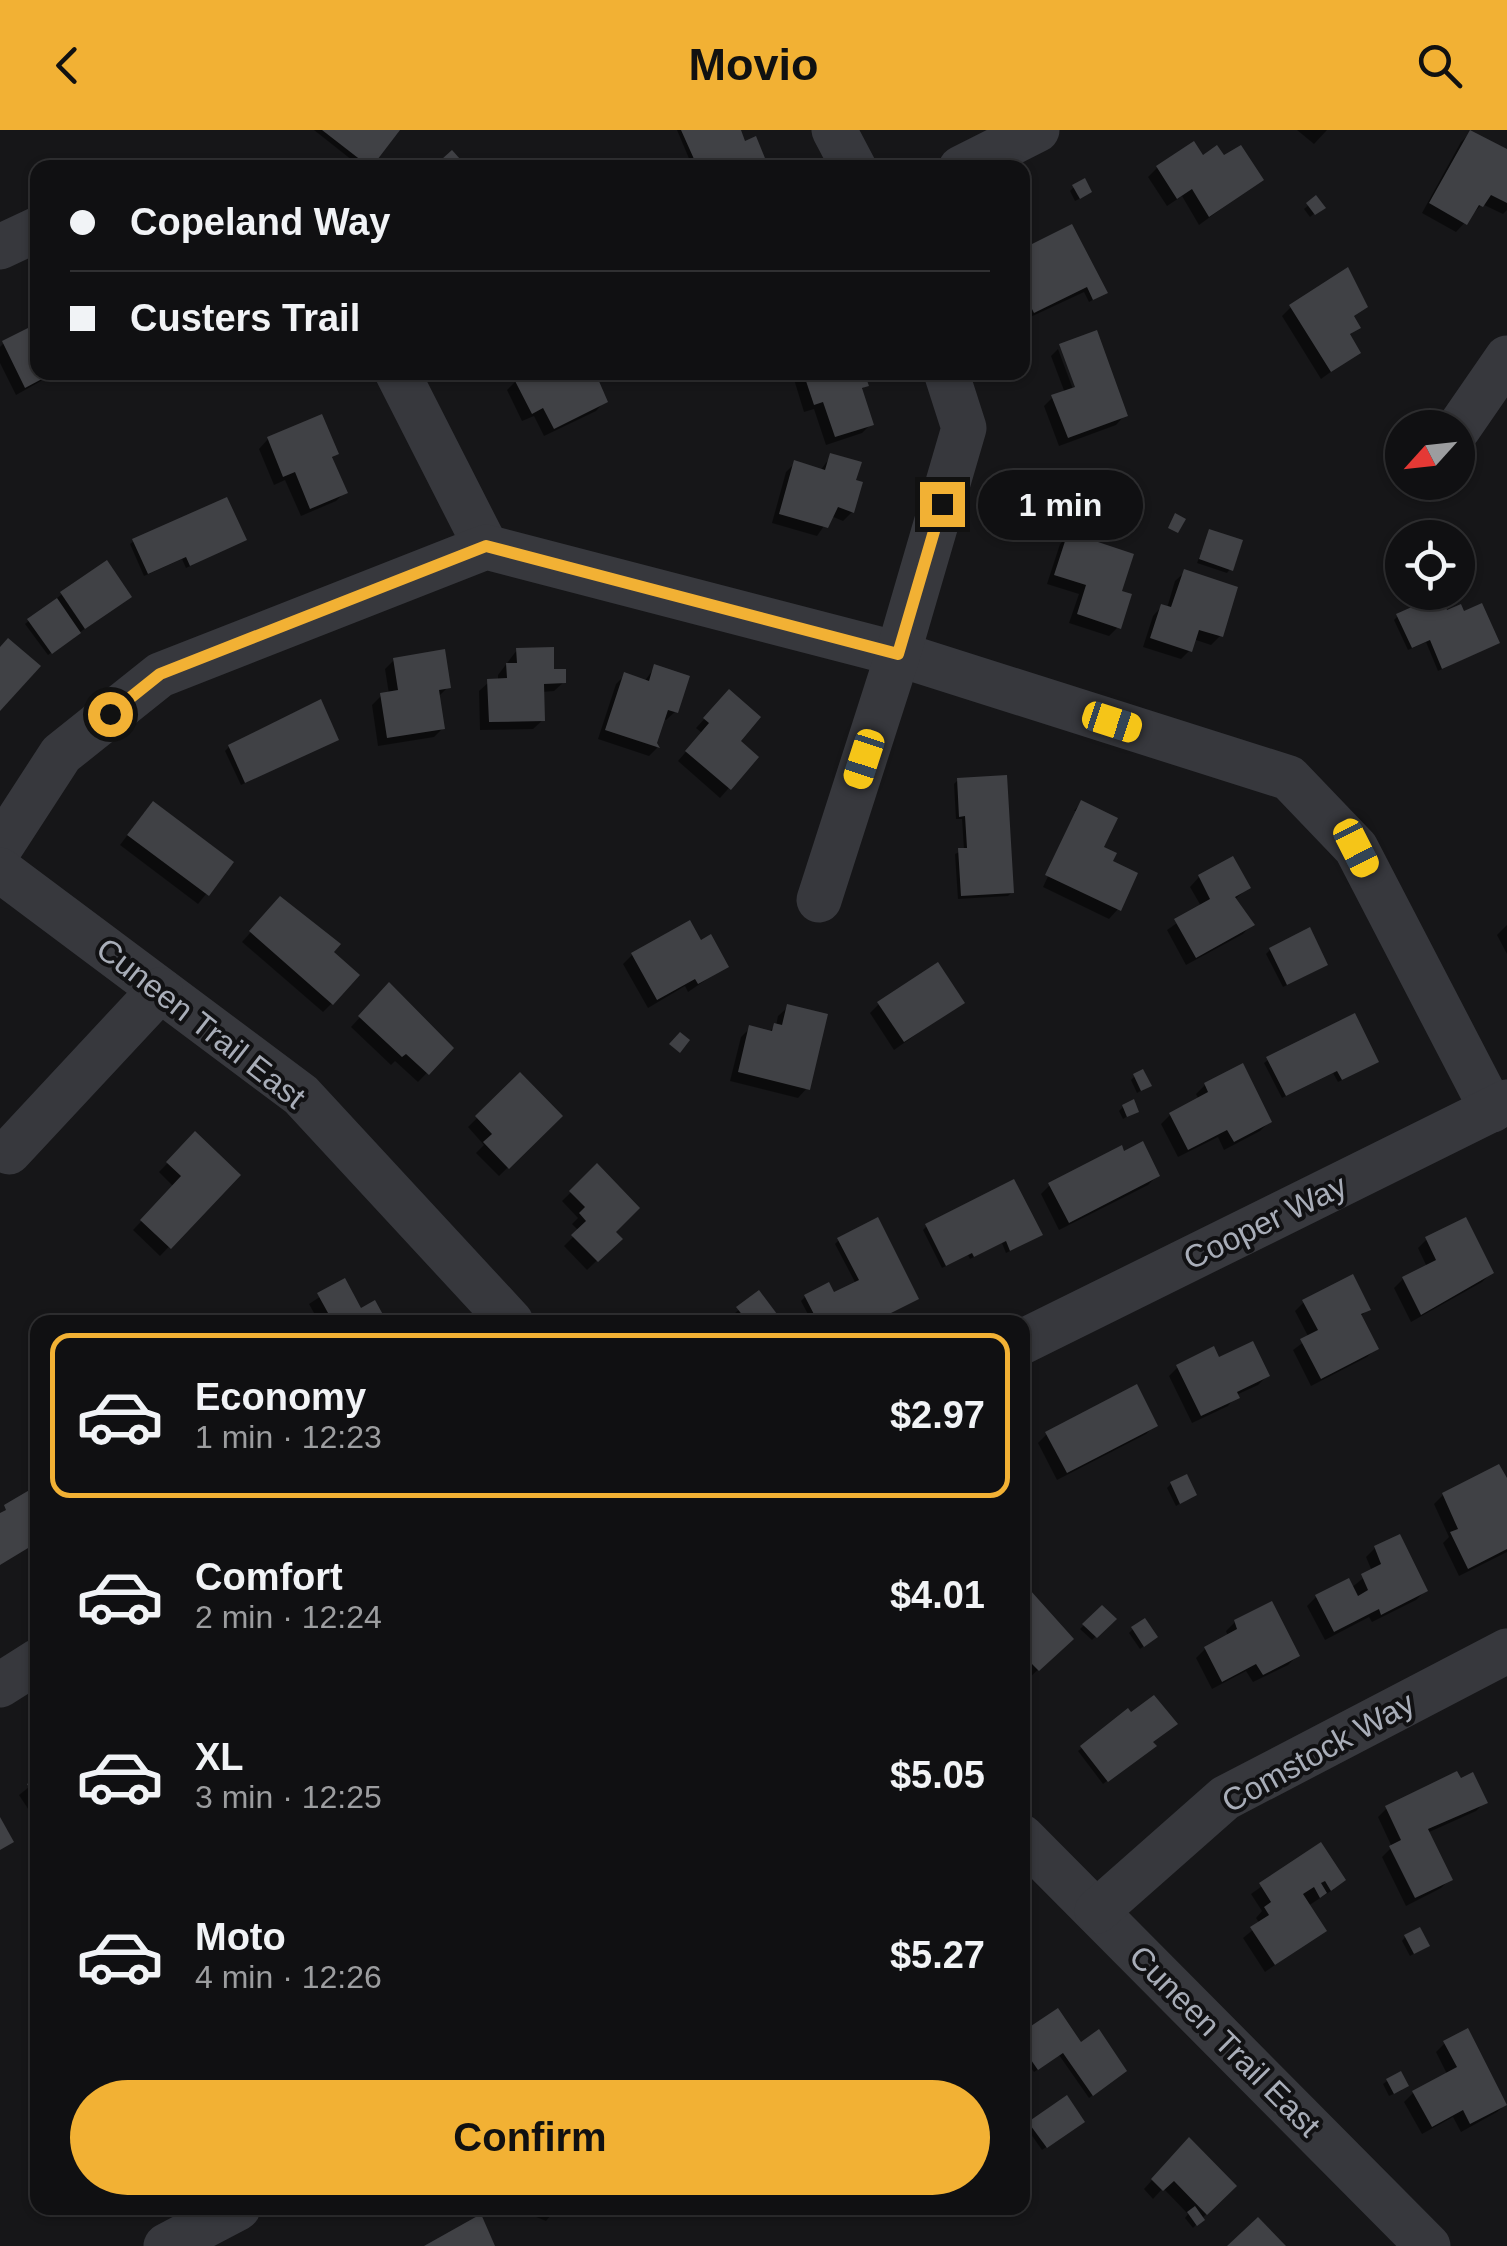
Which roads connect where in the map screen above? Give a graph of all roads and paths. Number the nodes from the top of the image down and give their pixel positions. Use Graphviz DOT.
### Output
graph roads {
  1 [pos="834,130"];
  2 [pos="1037,130"];
  3 [pos="850,160"];
  4 [pos="977,160"];
  5 [pos="30,233"];
  6 [pos="0,247"];
  7 [pos="1507,358"];
  8 [pos="401,380"];
  9 [pos="949,380"];
  10 [pos="1471,410"];
  11 [pos="486,546"];
  12 [pos="898,654"];
  13 [pos="0,848"];
  14 [pos="0,870"];
  15 [pos="818,900"];
  16 [pos="160,990"];
  17 [pos="1499,1106"];
  18 [pos="9,1152"];
  19 [pos="505,1315"];
  20 [pos="1030,1338"];
  21 [pos="1507,1652"];
  22 [pos="30,1667"];
  23 [pos="0,1686"];
  24 [pos="1030,1845"];
  25 [pos="1097,1912"];
  26 [pos="225,2215"];
  27 [pos="166,2246"];
  28 [pos="1428,2246"];
  1 -- 3 [label="street"];
  2 -- 4 [label="street"];
  5 -- 6 [label="street"];
  7 -- 10 [label="street"];
  8 -- 11 [label="street"];
  9 -- 12 [label="street"];
  11 -- 12 [label="street"];
  11 -- 13 [label="street"];
  12 -- 15 [label="street"];
  12 -- 17 [label="street"];
  14 -- 16 [label="street, Cuneen Trail East"];
  16 -- 18 [label="street"];
  16 -- 19 [label="street, Cuneen Trail East"];
  17 -- 20 [label="street, Cooper Way"];
  21 -- 25 [label="street, Comstock Way"];
  22 -- 23 [label="street"];
  24 -- 25 [label="street, Cuneen Trail East"];
  25 -- 28 [label="street, Cuneen Trail East"];
  26 -- 27 [label="street"];
}
